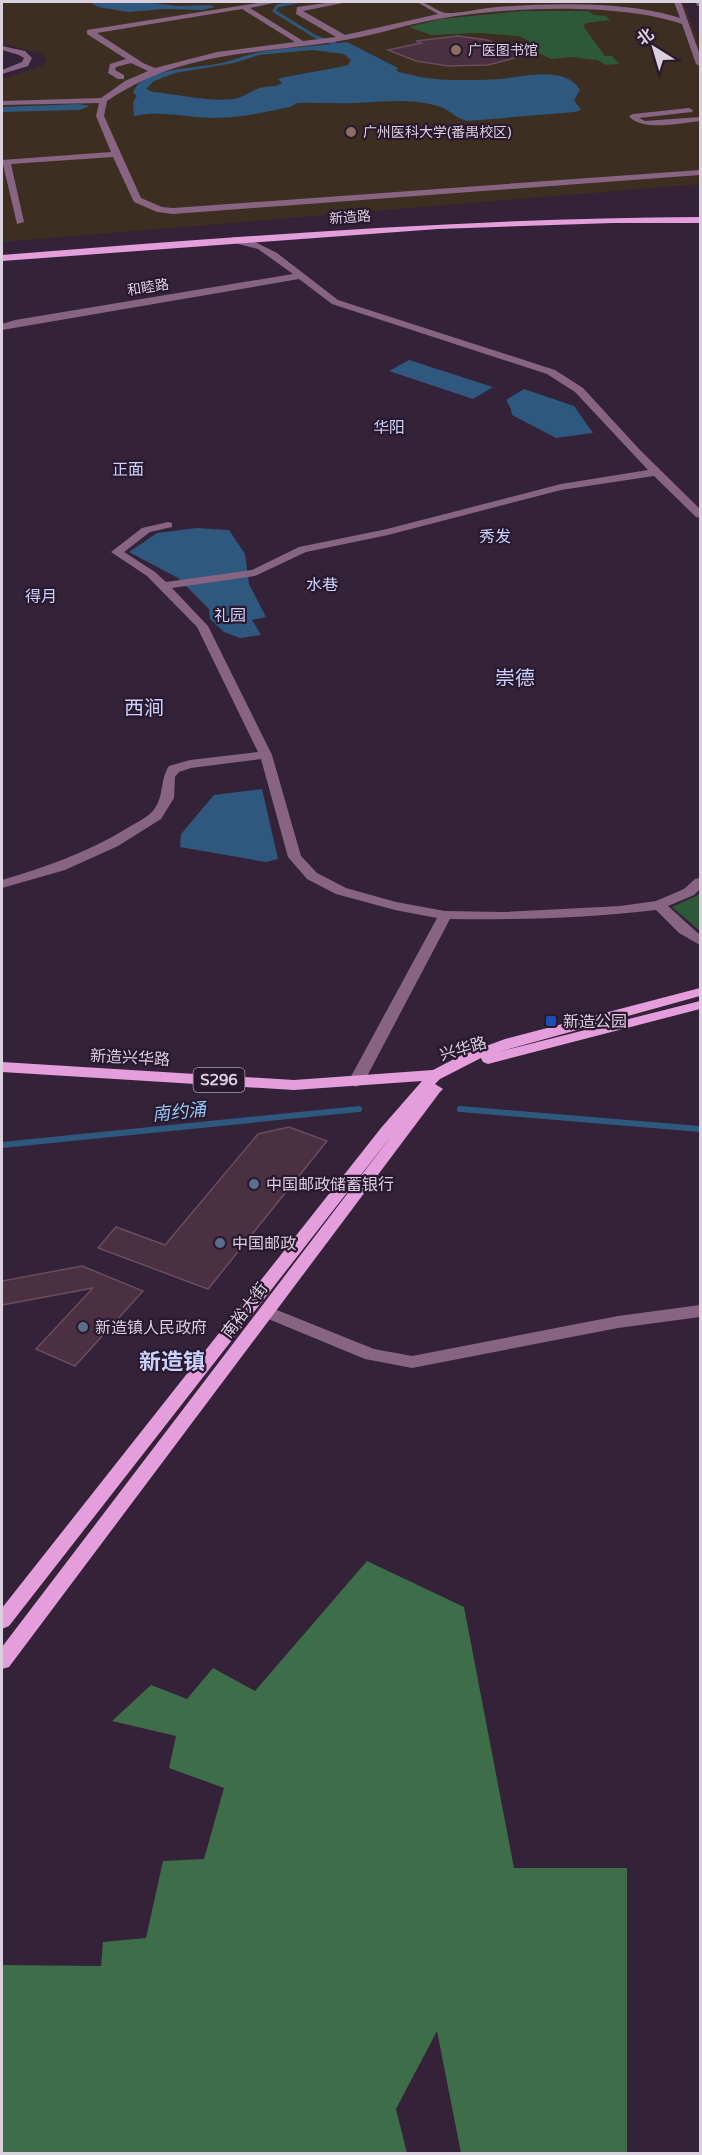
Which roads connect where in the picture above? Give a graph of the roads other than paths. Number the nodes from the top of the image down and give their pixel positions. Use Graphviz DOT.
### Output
graph roads {
  1 [pos="274,2"];
  2 [pos="344,2"];
  3 [pos="420,2"];
  4 [pos="680,4"];
  5 [pos="243,7"];
  6 [pos="653,13"];
  7 [pos="445,15"];
  8 [pos="684,22"];
  9 [pos="344,38"];
  10 [pos="306,43"];
  11 [pos="2,48"];
  12 [pos="132,60"];
  13 [pos="700,60"];
  14 [pos="155,71"];
  15 [pos="2,72"];
  16 [pos="121,76"];
  17 [pos="103,100"];
  18 [pos="2,103"];
  19 [pos="699,119"];
  20 [pos="116,154"];
  21 [pos="4,162"];
  22 [pos="700,173"];
  23 [pos="549,185"];
  24 [pos="557,196"];
  25 [pos="700,212"];
  26 [pos="700,220"];
  27 [pos="20,222"];
  28 [pos="289,236"];
  29 [pos="234,240"];
  30 [pos="2,249"];
  31 [pos="275,255"];
  32 [pos="2,258"];
  33 [pos="299,276"];
  34 [pos="2,326"];
  35 [pos="657,472"];
  36 [pos="700,515"];
  37 [pos="168,525"];
  38 [pos="164,586"];
  39 [pos="266,755"];
  40 [pos="700,882"];
  41 [pos="2,884"];
  42 [pos="659,905"];
  43 [pos="445,915"];
  44 [pos="700,941"];
  45 [pos="700,992"];
  46 [pos="700,1005"];
  47 [pos="2,1067"];
  48 [pos="456,1072"];
  49 [pos="435,1075"];
  50 [pos="356,1082"];
  51 [pos="700,1311"];
  52 [pos="267,1312"];
  53 [pos="4,1616"];
  54 [pos="2,1661"];
  1 -- 5 [label="street"];
  2 -- 9 [label="street"];
  3 -- 7 [label="street"];
  4 -- 6 [label="street"];
  4 -- 8 [label="street"];
  5 -- 10 [label="street"];
  5 -- 12 [label="street"];
  6 -- 7 [label="street"];
  6 -- 8 [label="street"];
  7 -- 9 [label="street"];
  8 -- 13 [label="street"];
  9 -- 10 [label="street"];
  10 -- 14 [label="street"];
  11 -- 15 [label="street"];
  12 -- 14 [label="street"];
  12 -- 16 [label="street"];
  14 -- 17 [label="street"];
  17 -- 18 [label="street"];
  17 -- 20 [label="street"];
  19 -- 19 [label="street"];
  20 -- 21 [label="street"];
  20 -- 23 [label="street"];
  21 -- 27 [label="street"];
  22 -- 23 [label="street"];
  23 -- 24 [label="street"];
  25 -- 30 [label="main road, 新造路"];
  26 -- 28 [label="main road, 新造路"];
  28 -- 29 [label="main road, 新造路"];
  28 -- 31 [label="street"];
  29 -- 31 [label="street"];
  29 -- 32 [label="main road, 新造路"];
  31 -- 33 [label="street"];
  33 -- 34 [label="street, 和睦路"];
  33 -- 35 [label="street"];
  35 -- 36 [label="street"];
  35 -- 38 [label="street"];
  37 -- 38 [label="street"];
  38 -- 39 [label="street"];
  39 -- 41 [label="street"];
  39 -- 43 [label="street"];
  40 -- 42 [label="street"];
  42 -- 43 [label="street"];
  42 -- 44 [label="street"];
  43 -- 50 [label="street"];
  45 -- 49 [label="main road, 兴华路 / S296"];
  46 -- 48 [label="main road, 兴华路 / S296"];
  47 -- 50 [label="main road, 新造兴华路 / S296"];
  48 -- 49 [label="main road, 兴华路 / S296"];
  48 -- 52 [label="main road, 南裕大街"];
  49 -- 50 [label="main road, 新造兴华路 / S296"];
  49 -- 53 [label="main road, 南裕大街"];
  51 -- 52 [label="street"];
  52 -- 54 [label="main road, 南裕大街"];
}
